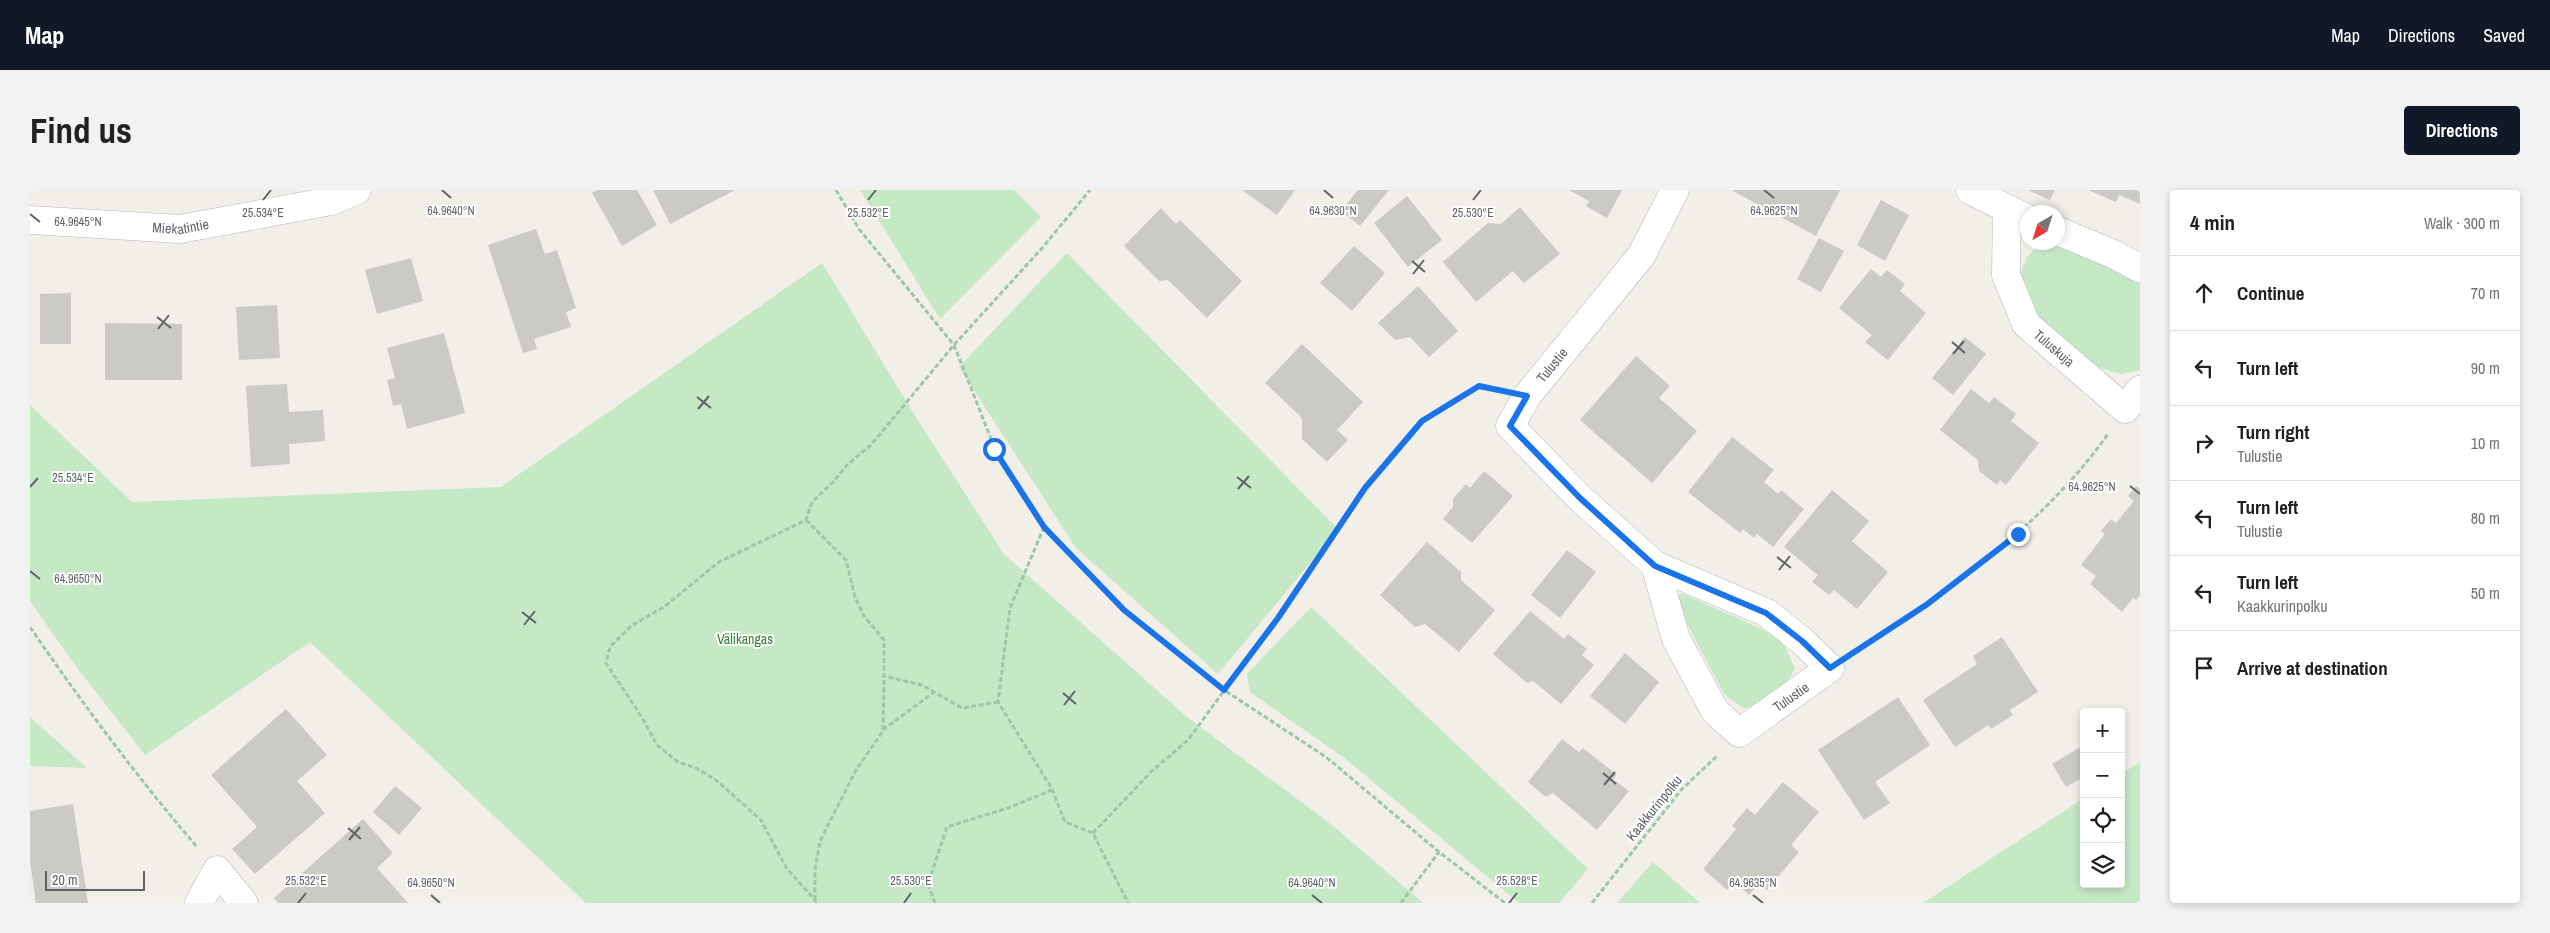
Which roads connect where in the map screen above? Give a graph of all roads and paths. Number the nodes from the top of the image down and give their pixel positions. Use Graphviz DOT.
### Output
graph roads {
  1 [pos="357,190"];
  2 [pos="836,190"];
  3 [pos="1090,190"];
  4 [pos="1675,190"];
  5 [pos="1970,190"];
  6 [pos="2017,214"];
  7 [pos="30,220"];
  8 [pos="2065,234"];
  9 [pos="2140,268"];
  10 [pos="954,345"];
  11 [pos="1527,396"];
  12 [pos="2133,400"];
  13 [pos="806,520"];
  14 [pos="1044,527"];
  15 [pos="1655,566"];
  16 [pos="30,627"];
  17 [pos="1830,668"];
  18 [pos="884,676"];
  19 [pos="1224,690"];
  20 [pos="935,692"];
  21 [pos="998,702"];
  22 [pos="883,731"];
  23 [pos="1739,733"];
  24 [pos="1052,790"];
  25 [pos="1093,832"];
  26 [pos="1439,852"];
  27 [pos="217,870"];
  28 [pos="816,901"];
  29 [pos="199,903"];
  30 [pos="244,903"];
  31 [pos="935,903"];
  32 [pos="1128,903"];
  33 [pos="1401,903"];
  34 [pos="1506,903"];
  35 [pos="1592,903"];
  1 -- 7 [label="street, Miekatintie"];
  2 -- 10 [label="path"];
  3 -- 10 [label="path"];
  4 -- 11 [label="street, Tulustie"];
  5 -- 6 [label="street, Tuluskuja"];
  6 -- 12 [label="street, Tuluskuja"];
  8 -- 9 [label="street"];
  10 -- 13 [label="path"];
  10 -- 14 [label="path"];
  11 -- 15 [label="street, Tulustie"];
  11 -- 19 [label="path"];
  12 -- 17 [label="path"];
  13 -- 18 [label="path"];
  13 -- 28 [label="path"];
  14 -- 19 [label="path"];
  14 -- 21 [label="path"];
  15 -- 17 [label="street, Tulustie"];
  15 -- 23 [label="street"];
  16 -- 27 [label="path"];
  17 -- 23 [label="street, Tulustie"];
  18 -- 20 [label="path"];
  18 -- 22 [label="path"];
  19 -- 25 [label="path"];
  19 -- 26 [label="path"];
  20 -- 21 [label="path"];
  20 -- 22 [label="path"];
  21 -- 24 [label="path"];
  22 -- 28 [label="path"];
  23 -- 35 [label="path, Kaakkurinpolku"];
  24 -- 25 [label="path"];
  24 -- 31 [label="path"];
  25 -- 32 [label="path"];
  26 -- 33 [label="path"];
  26 -- 34 [label="path"];
  27 -- 29 [label="street"];
  27 -- 30 [label="street"];
}
